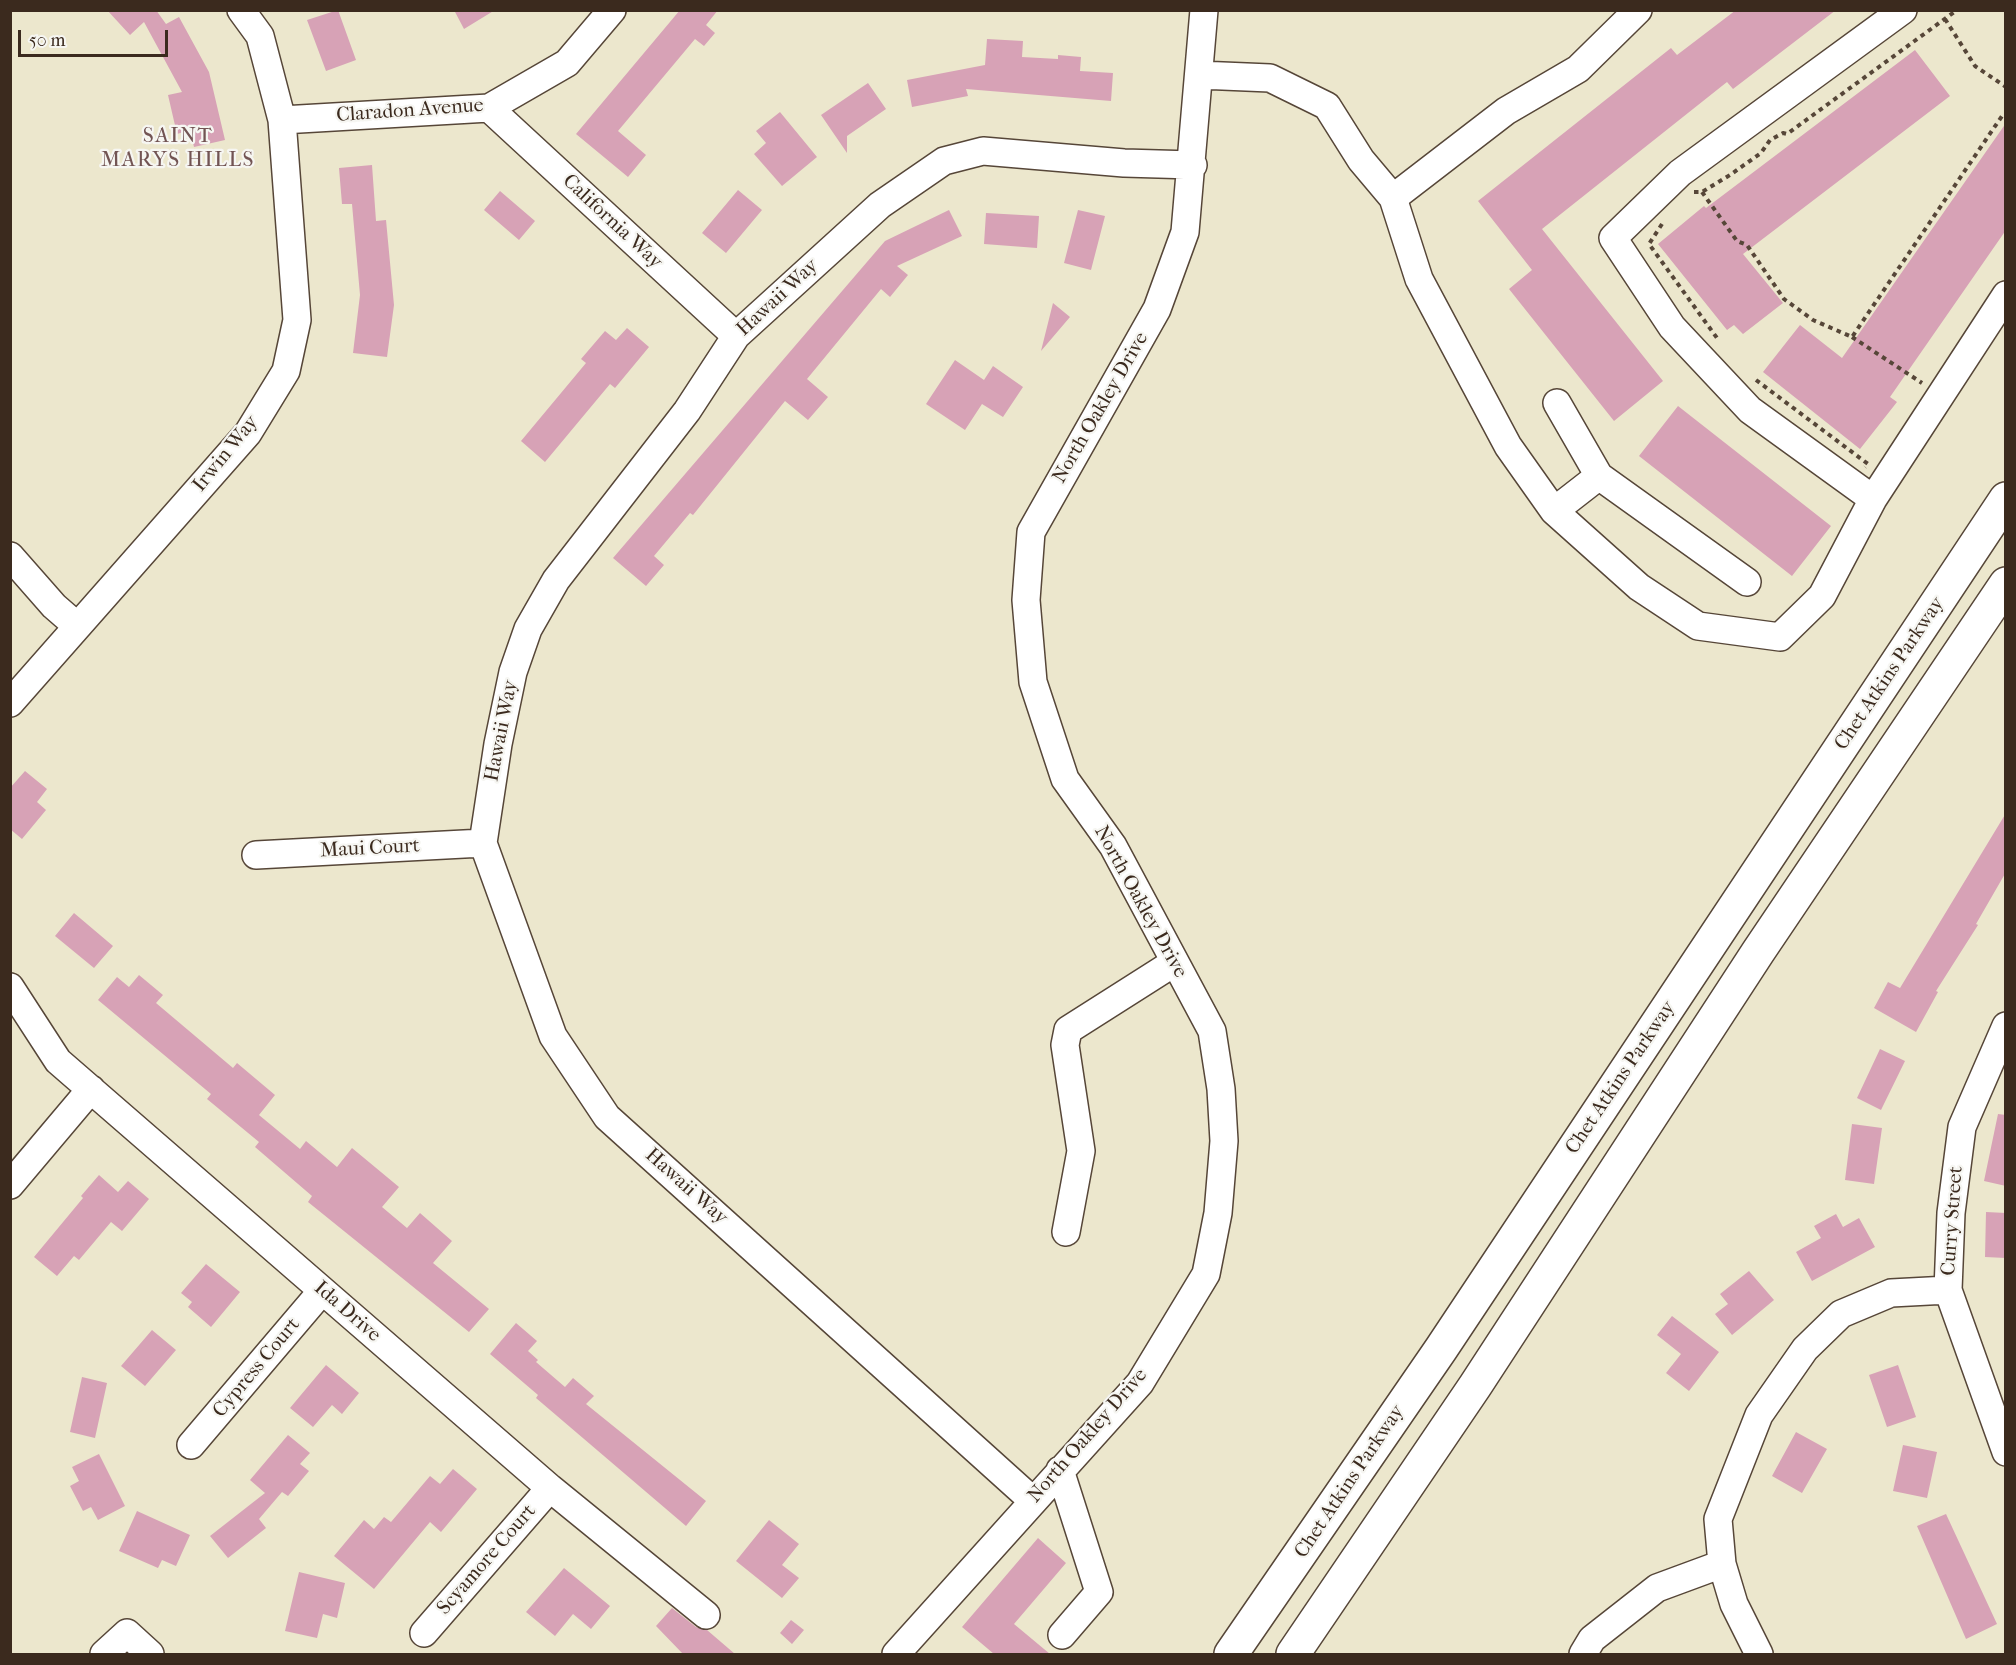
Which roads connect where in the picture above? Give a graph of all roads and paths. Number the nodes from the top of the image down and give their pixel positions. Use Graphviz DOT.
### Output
graph roads {
  1 [pos="242,10"];
  2 [pos="612,10"];
  3 [pos="1204,10"];
  4 [pos="1638,10"];
  5 [pos="1904,10"];
  6 [pos="1957,10"];
  7 [pos="1945,19"];
  8 [pos="1199,75"];
  9 [pos="2006,87"];
  10 [pos="489,108"];
  11 [pos="2006,119"];
  12 [pos="282,120"];
  13 [pos="1192,165"];
  14 [pos="1685,191"];
  15 [pos="1702,192"];
  16 [pos="1393,198"];
  17 [pos="1667,218"];
  18 [pos="2006,295"];
  19 [pos="736,336"];
  20 [pos="1852,337"];
  21 [pos="1723,347"];
  22 [pos="1755,380"];
  23 [pos="1941,395"];
  24 [pos="1557,402"];
  25 [pos="1599,476"];
  26 [pos="1863,492"];
  27 [pos="2006,499"];
  28 [pos="1554,511"];
  29 [pos="10,556"];
  30 [pos="1747,582"];
  31 [pos="2006,584"];
  32 [pos="77,626"];
  33 [pos="10,703"];
  34 [pos="483,843"];
  35 [pos="256,855"];
  36 [pos="1175,962"];
  37 [pos="10,987"];
  38 [pos="2006,1026"];
  39 [pos="92,1089"];
  40 [pos="10,1185"];
  41 [pos="1066,1232"];
  42 [pos="1948,1290"];
  43 [pos="322,1291"];
  44 [pos="191,1445"];
  45 [pos="2006,1452"];
  46 [pos="1060,1470"];
  47 [pos="550,1488"];
  48 [pos="1032,1500"];
  49 [pos="1722,1564"];
  50 [pos="706,1615"];
  51 [pos="424,1634"];
  52 [pos="1062,1635"];
  53 [pos="905,1651"];
  54 [pos="104,1654"];
  55 [pos="150,1654"];
  56 [pos="1231,1654"];
  57 [pos="1293,1654"];
  58 [pos="1583,1654"];
  59 [pos="1759,1654"];
  1 -- 12 [label="street, Irwin Way"];
  2 -- 10 [label="street, Claradon Avenue"];
  3 -- 8 [label="street, North Oakley Drive"];
  4 -- 16 [label="street"];
  5 -- 26 [label="street"];
  6 -- 7 [label="path"];
  7 -- 9 [label="path"];
  7 -- 15 [label="path"];
  8 -- 13 [label="street, North Oakley Drive"];
  8 -- 16 [label="street"];
  10 -- 12 [label="street, Claradon Avenue"];
  10 -- 19 [label="street, California Way"];
  11 -- 20 [label="path"];
  12 -- 32 [label="street, Irwin Way"];
  13 -- 19 [label="street, Hawaii Way"];
  13 -- 36 [label="street, North Oakley Drive"];
  14 -- 15 [label="path"];
  15 -- 20 [label="path"];
  16 -- 28 [label="street"];
  17 -- 21 [label="path"];
  18 -- 23 [label="street"];
  19 -- 34 [label="street, Hawaii Way"];
  20 -- 23 [label="path"];
  22 -- 26 [label="path"];
  23 -- 26 [label="street"];
  24 -- 25 [label="street"];
  25 -- 28 [label="street"];
  25 -- 30 [label="street"];
  26 -- 28 [label="street"];
  27 -- 56 [label="highway, Chet Atkins Parkway"];
  29 -- 32 [label="street"];
  31 -- 57 [label="highway"];
  32 -- 33 [label="street, Irwin Way"];
  34 -- 35 [label="street, Maui Court"];
  34 -- 48 [label="street, Hawaii Way"];
  36 -- 41 [label="street"];
  36 -- 46 [label="street, North Oakley Drive"];
  37 -- 39 [label="street, Ida Drive"];
  38 -- 42 [label="street, Curry Street"];
  39 -- 40 [label="street"];
  39 -- 43 [label="street, Ida Drive"];
  42 -- 45 [label="street, Curry Street"];
  42 -- 49 [label="street"];
  43 -- 44 [label="street, Cypress Court"];
  43 -- 47 [label="street, Ida Drive"];
  46 -- 48 [label="street, North Oakley Drive"];
  46 -- 52 [label="street"];
  47 -- 50 [label="street, Ida Drive"];
  47 -- 51 [label="street, Scyamore Court"];
  48 -- 53 [label="street, North Oakley Drive"];
  49 -- 58 [label="street"];
  49 -- 59 [label="street"];
  54 -- 55 [label="street"];
}
